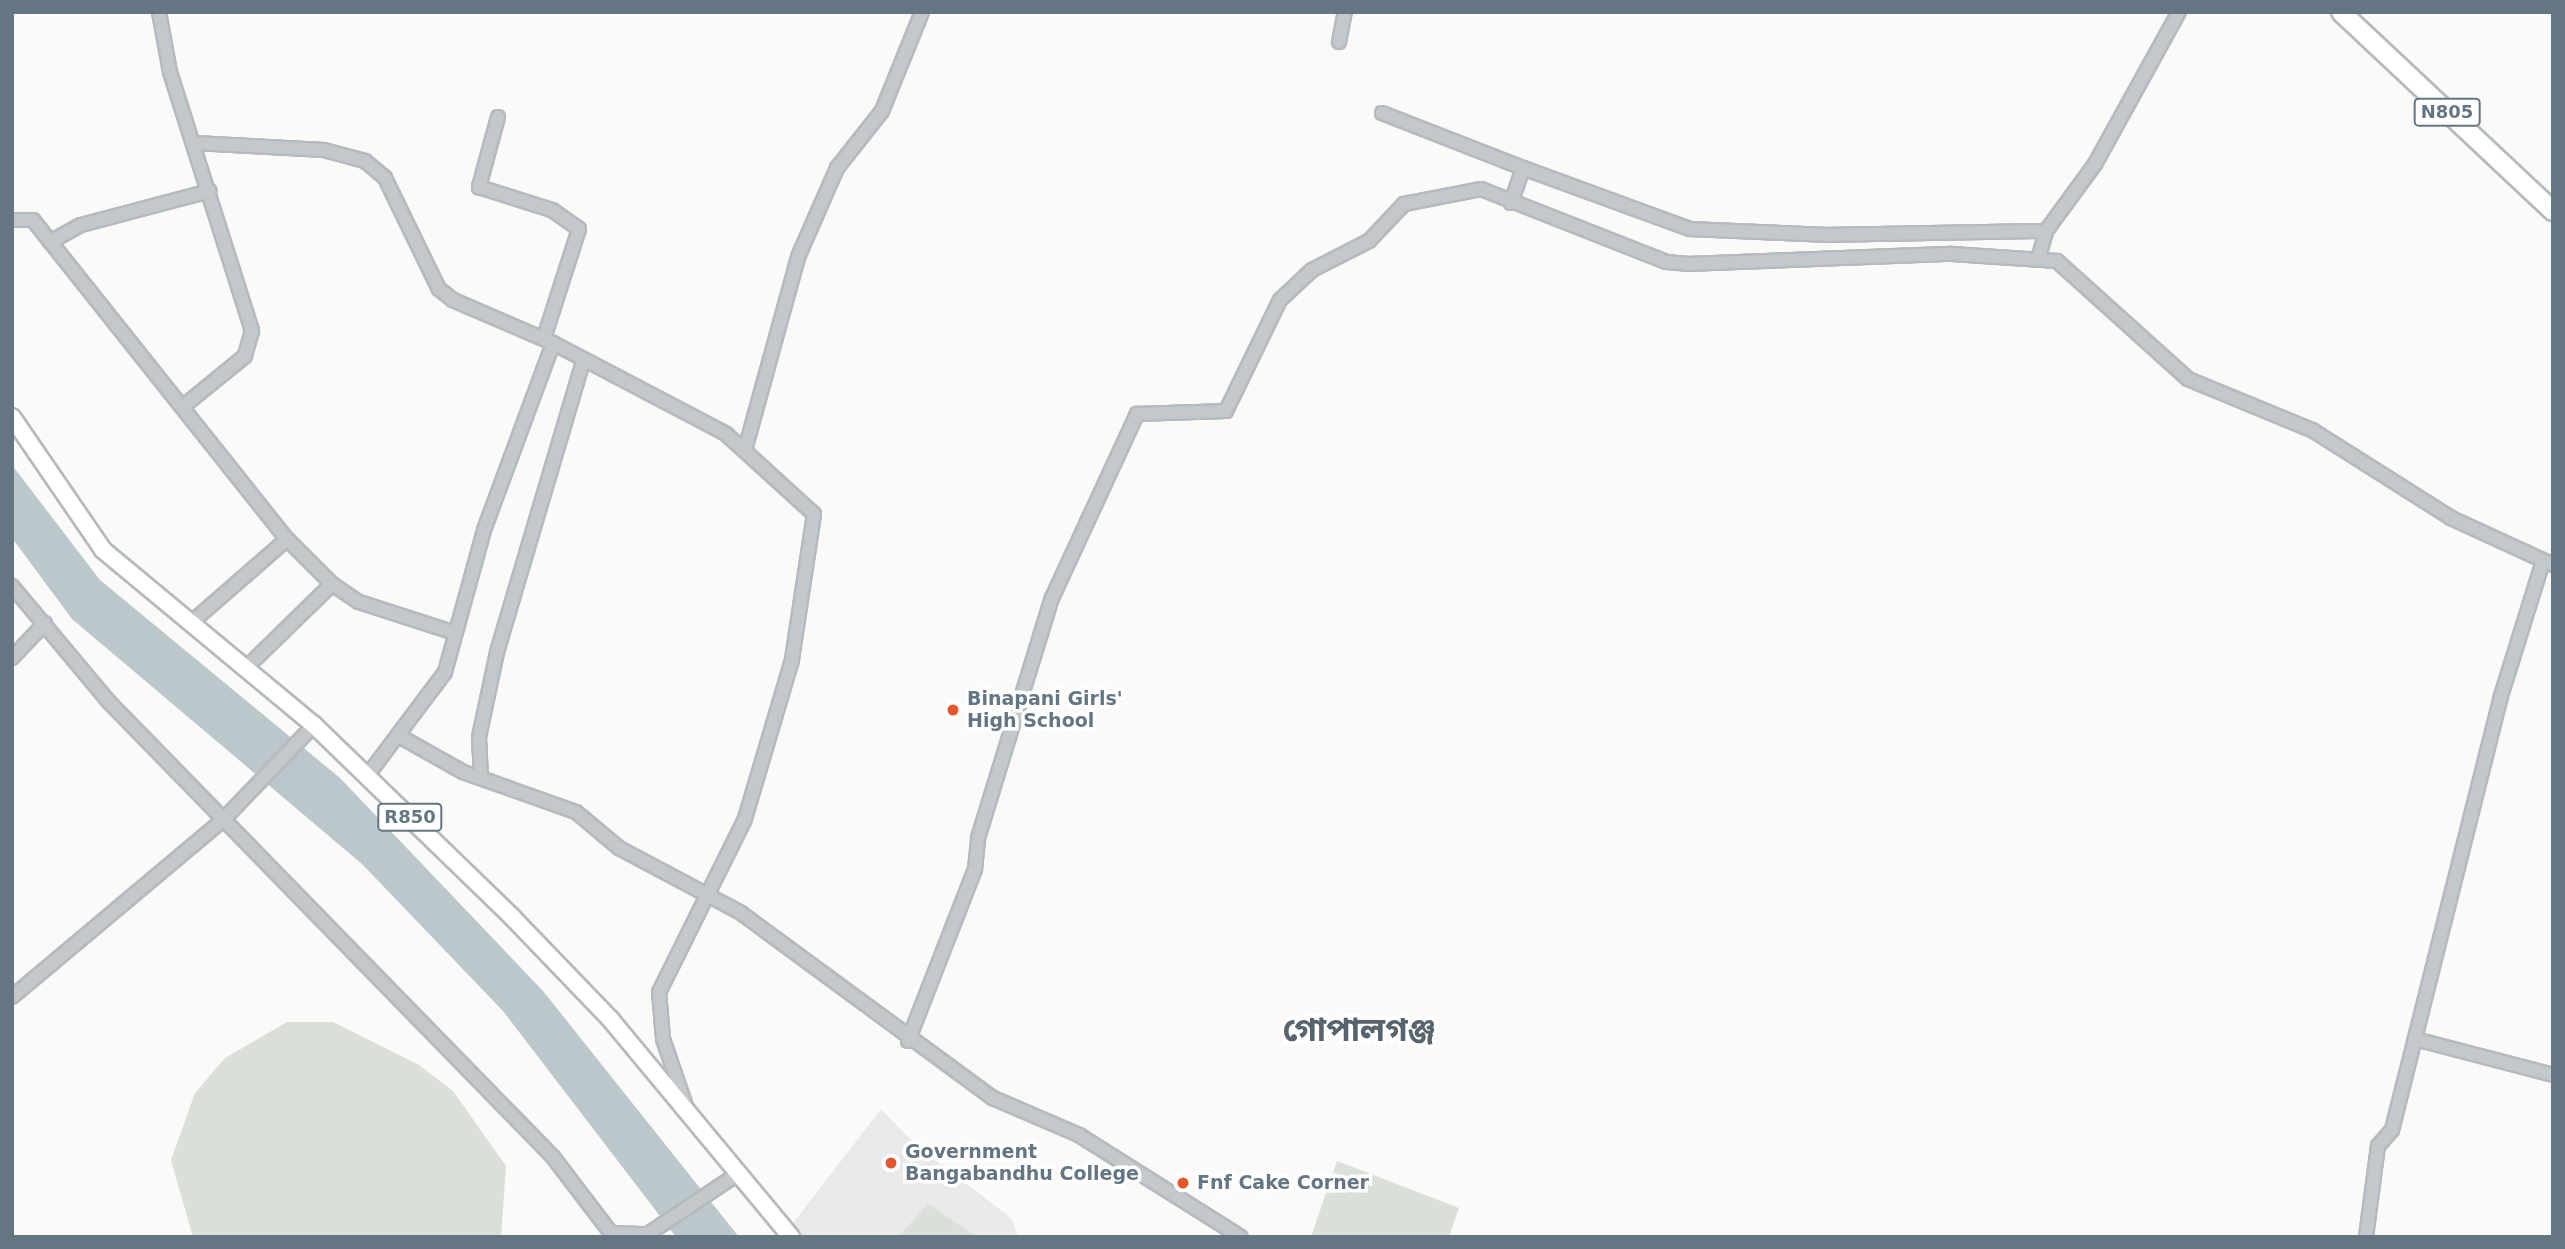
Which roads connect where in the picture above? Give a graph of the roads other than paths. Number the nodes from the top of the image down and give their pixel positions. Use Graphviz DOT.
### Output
graph roads {
  1 [pos="159,12"];
  2 [pos="922,12"];
  3 [pos="1346,12"];
  4 [pos="2179,12"];
  5 [pos="2341,12"];
  6 [pos="1339,42"];
  7 [pos="1382,113"];
  8 [pos="498,117"];
  9 [pos="195,143"];
  10 [pos="1522,170"];
  11 [pos="210,191"];
  12 [pos="1512,199"];
  13 [pos="2553,211"];
  14 [pos="12,220"];
  15 [pos="2046,233"];
  16 [pos="50,242"];
  17 [pos="2039,254"];
  18 [pos="548,340"];
  19 [pos="583,361"];
  20 [pos="185,405"];
  21 [pos="12,417"];
  22 [pos="745,450"];
  23 [pos="287,539"];
  24 [pos="2548,563"];
  25 [pos="332,584"];
  26 [pos="12,586"];
  27 [pos="192,622"];
  28 [pos="45,623"];
  29 [pos="454,633"];
  30 [pos="12,658"];
  31 [pos="247,667"];
  32 [pos="314,725"];
  33 [pos="399,736"];
  34 [pos="367,776"];
  35 [pos="481,777"];
  36 [pos="222,821"];
  37 [pos="712,893"];
  38 [pos="12,996"];
  39 [pos="2415,1039"];
  40 [pos="908,1041"];
  41 [pos="2553,1075"];
  42 [pos="689,1116"];
  43 [pos="736,1175"];
  44 [pos="651,1234"];
  45 [pos="791,1237"];
  46 [pos="1241,1237"];
  47 [pos="2366,1237"];
  1 -- 9 [label="street"];
  2 -- 22 [label="street"];
  3 -- 6 [label="street"];
  4 -- 15 [label="street"];
  5 -- 13 [label="highway, N805"];
  7 -- 10 [label="street"];
  8 -- 18 [label="street"];
  9 -- 11 [label="street"];
  9 -- 18 [label="street"];
  10 -- 12 [label="street"];
  10 -- 15 [label="street"];
  11 -- 16 [label="street"];
  11 -- 20 [label="street"];
  12 -- 17 [label="street"];
  12 -- 40 [label="street"];
  14 -- 16 [label="street"];
  15 -- 17 [label="street"];
  16 -- 20 [label="street"];
  17 -- 24 [label="street"];
  18 -- 19 [label="street"];
  18 -- 29 [label="street"];
  19 -- 22 [label="street"];
  19 -- 35 [label="street"];
  20 -- 23 [label="street"];
  21 -- 27 [label="main road, R850"];
  22 -- 37 [label="street"];
  23 -- 25 [label="street"];
  23 -- 27 [label="street"];
  24 -- 39 [label="street"];
  25 -- 29 [label="street"];
  25 -- 31 [label="street"];
  26 -- 28 [label="street"];
  27 -- 31 [label="main road, R850"];
  28 -- 30 [label="street"];
  28 -- 36 [label="street"];
  29 -- 33 [label="street"];
  31 -- 32 [label="main road, R850"];
  32 -- 34 [label="main road, R850"];
  32 -- 36 [label="street"];
  33 -- 34 [label="street"];
  33 -- 35 [label="street"];
  34 -- 42 [label="main road, R850"];
  35 -- 37 [label="street"];
  36 -- 38 [label="street"];
  36 -- 44 [label="street"];
  37 -- 40 [label="street"];
  37 -- 42 [label="street"];
  39 -- 41 [label="street"];
  39 -- 47 [label="street"];
  40 -- 46 [label="street"];
  42 -- 43 [label="main road, R850"];
  43 -- 44 [label="street"];
  43 -- 45 [label="main road, R850"];
}
